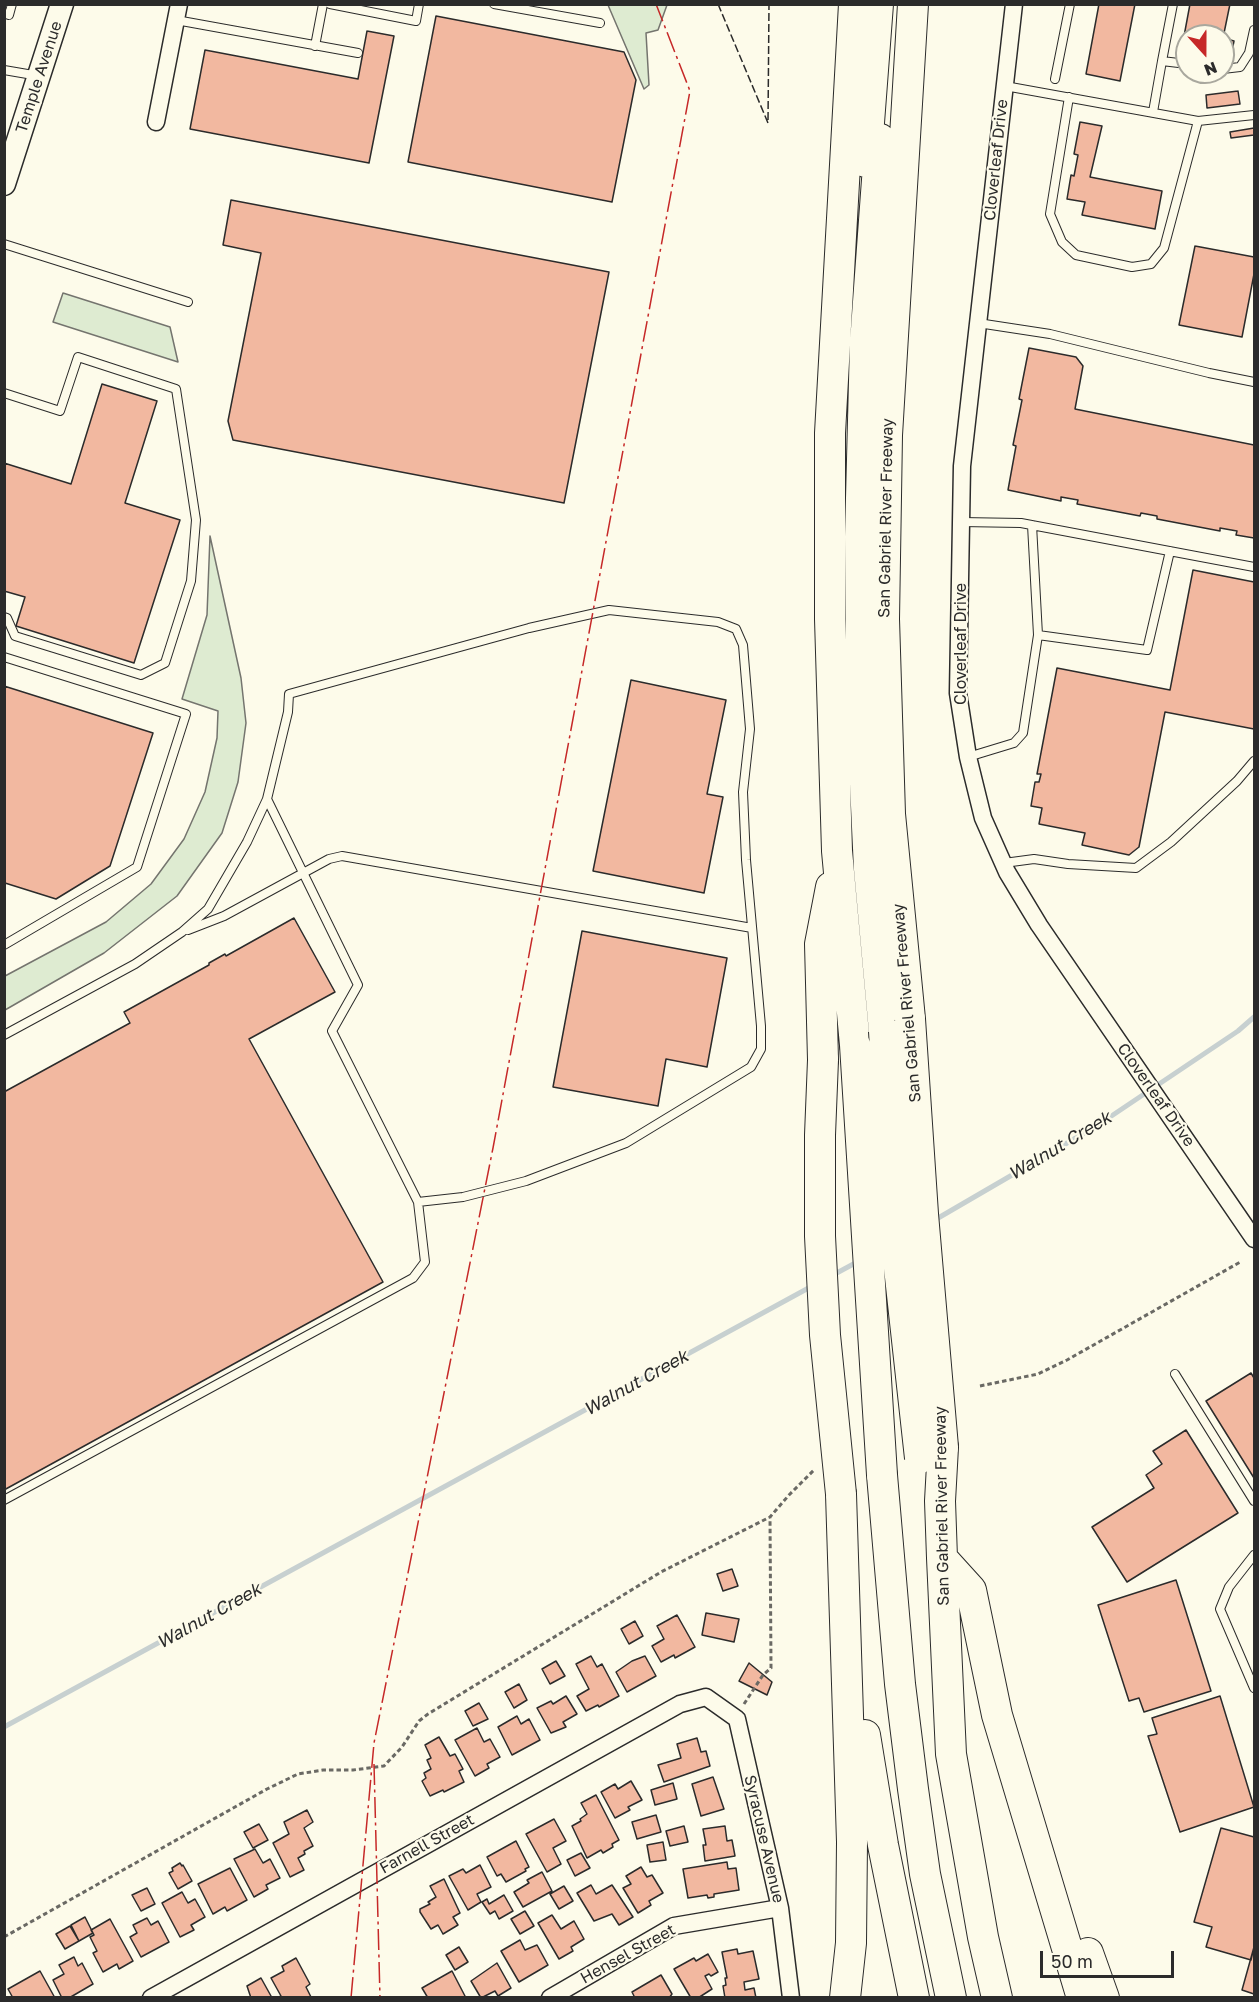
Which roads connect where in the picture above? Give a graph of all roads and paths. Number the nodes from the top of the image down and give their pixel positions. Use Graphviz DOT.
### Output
graph roads {
  1 [pos="12,4"];
  2 [pos="62,4"];
  3 [pos="323,4"];
  4 [pos="330,4"];
  5 [pos="419,4"];
  6 [pos="494,4"];
  7 [pos="854,4"];
  8 [pos="878,4"];
  9 [pos="890,4"];
  10 [pos="913,4"];
  11 [pos="1014,4"];
  12 [pos="1070,4"];
  13 [pos="1173,4"];
  14 [pos="177,12"];
  15 [pos="4,14"];
  16 [pos="600,23"];
  17 [pos="1254,30"];
  18 [pos="315,46"];
  19 [pos="358,53"];
  20 [pos="1162,61"];
  21 [pos="1175,63"];
  22 [pos="1235,68"];
  23 [pos="4,70"];
  24 [pos="39,76"];
  25 [pos="1055,79"];
  26 [pos="1005,86"];
  27 [pos="1069,97"];
  28 [pos="1153,112"];
  29 [pos="1254,115"];
  30 [pos="1198,121"];
  31 [pos="156,122"];
  32 [pos="4,184"];
  33 [pos="4,244"];
  34 [pos="188,302"];
  35 [pos="978,323"];
  36 [pos="1254,382"];
  37 [pos="4,393"];
  38 [pos="961,522"];
  39 [pos="1032,525"];
  40 [pos="1170,551"];
  41 [pos="1254,567"];
  42 [pos="4,617"];
  43 [pos="1038,635"];
  44 [pos="4,657"];
  45 [pos="968,757"];
  46 [pos="1254,761"];
  47 [pos="267,799"];
  48 [pos="837,851"];
  49 [pos="1004,863"];
  50 [pos="305,873"];
  51 [pos="752,928"];
  52 [pos="182,932"];
  53 [pos="4,945"];
  54 [pos="897,1025"];
  55 [pos="4,1035"];
  56 [pos="855,1041"];
  57 [pos="418,1202"];
  58 [pos="1253,1236"];
  59 [pos="1242,1261"];
  60 [pos="1175,1374"];
  61 [pos="980,1386"];
  62 [pos="815,1469"];
  63 [pos="4,1500"];
  64 [pos="1254,1501"];
  65 [pos="770,1517"];
  66 [pos="1254,1555"];
  67 [pos="942,1558"];
  68 [pos="844,1604"];
  69 [pos="1254,1688"];
  70 [pos="997,1715"];
  71 [pos="734,1717"];
  72 [pos="780,1908"];
  73 [pos="4,1937"];
  74 [pos="151,1998"];
  75 [pos="550,1998"];
  76 [pos="790,1998"];
  77 [pos="845,1998"];
  78 [pos="914,1998"];
  79 [pos="951,1998"];
  80 [pos="997,1998"];
  81 [pos="1082,1998"];
  82 [pos="1104,1998"];
  1 -- 15 [label="lane"];
  2 -- 24 [label="main road, Temple Avenue"];
  3 -- 18 [label="lane"];
  4 -- 5 [label="lane"];
  6 -- 16 [label="lane"];
  7 -- 48 [label="highway"];
  8 -- 56 [label="highway"];
  9 -- 54 [label="highway"];
  10 -- 54 [label="highway, San Gabriel River Freeway"];
  11 -- 26 [label="street, Cloverleaf Drive"];
  12 -- 25 [label="lane"];
  13 -- 20 [label="lane"];
  14 -- 18 [label="lane"];
  14 -- 31 [label="street"];
  17 -- 22 [label="lane"];
  18 -- 19 [label="lane"];
  20 -- 21 [label="lane"];
  20 -- 28 [label="lane"];
  23 -- 24 [label="lane"];
  24 -- 32 [label="main road, Temple Avenue"];
  26 -- 27 [label="lane"];
  26 -- 35 [label="street, Cloverleaf Drive"];
  27 -- 28 [label="lane"];
  27 -- 30 [label="lane"];
  28 -- 30 [label="lane"];
  29 -- 30 [label="lane"];
  33 -- 34 [label="lane"];
  35 -- 36 [label="lane"];
  35 -- 38 [label="street, Cloverleaf Drive"];
  37 -- 42 [label="lane"];
  38 -- 39 [label="lane"];
  38 -- 45 [label="street, Cloverleaf Drive"];
  39 -- 40 [label="lane"];
  39 -- 43 [label="lane"];
  40 -- 41 [label="lane"];
  40 -- 43 [label="lane"];
  43 -- 45 [label="lane"];
  44 -- 53 [label="lane"];
  45 -- 49 [label="street, Cloverleaf Drive"];
  46 -- 49 [label="lane"];
  47 -- 50 [label="lane"];
  47 -- 51 [label="lane"];
  47 -- 52 [label="lane"];
  48 -- 56 [label="highway"];
  48 -- 68 [label="highway, bridge"];
  49 -- 58 [label="street, Cloverleaf Drive"];
  50 -- 51 [label="lane"];
  50 -- 52 [label="lane"];
  50 -- 57 [label="lane"];
  51 -- 57 [label="lane"];
  52 -- 55 [label="lane"];
  54 -- 67 [label="highway, San Gabriel River Freeway, bridge"];
  56 -- 79 [label="highway, bridge"];
  57 -- 63 [label="lane"];
  59 -- 61 [label="path"];
  60 -- 64 [label="lane"];
  62 -- 65 [label="path"];
  65 -- 71 [label="path"];
  65 -- 73 [label="path"];
  66 -- 69 [label="lane"];
  67 -- 70 [label="highway"];
  67 -- 80 [label="highway, San Gabriel River Freeway"];
  68 -- 77 [label="highway"];
  68 -- 78 [label="highway"];
  70 -- 81 [label="highway"];
  70 -- 82 [label="highway"];
  71 -- 72 [label="street, Syracuse Avenue"];
  71 -- 74 [label="street, Farnell Street"];
  72 -- 75 [label="street, Hensel Street"];
  72 -- 76 [label="street, Syracuse Avenue"];
}
